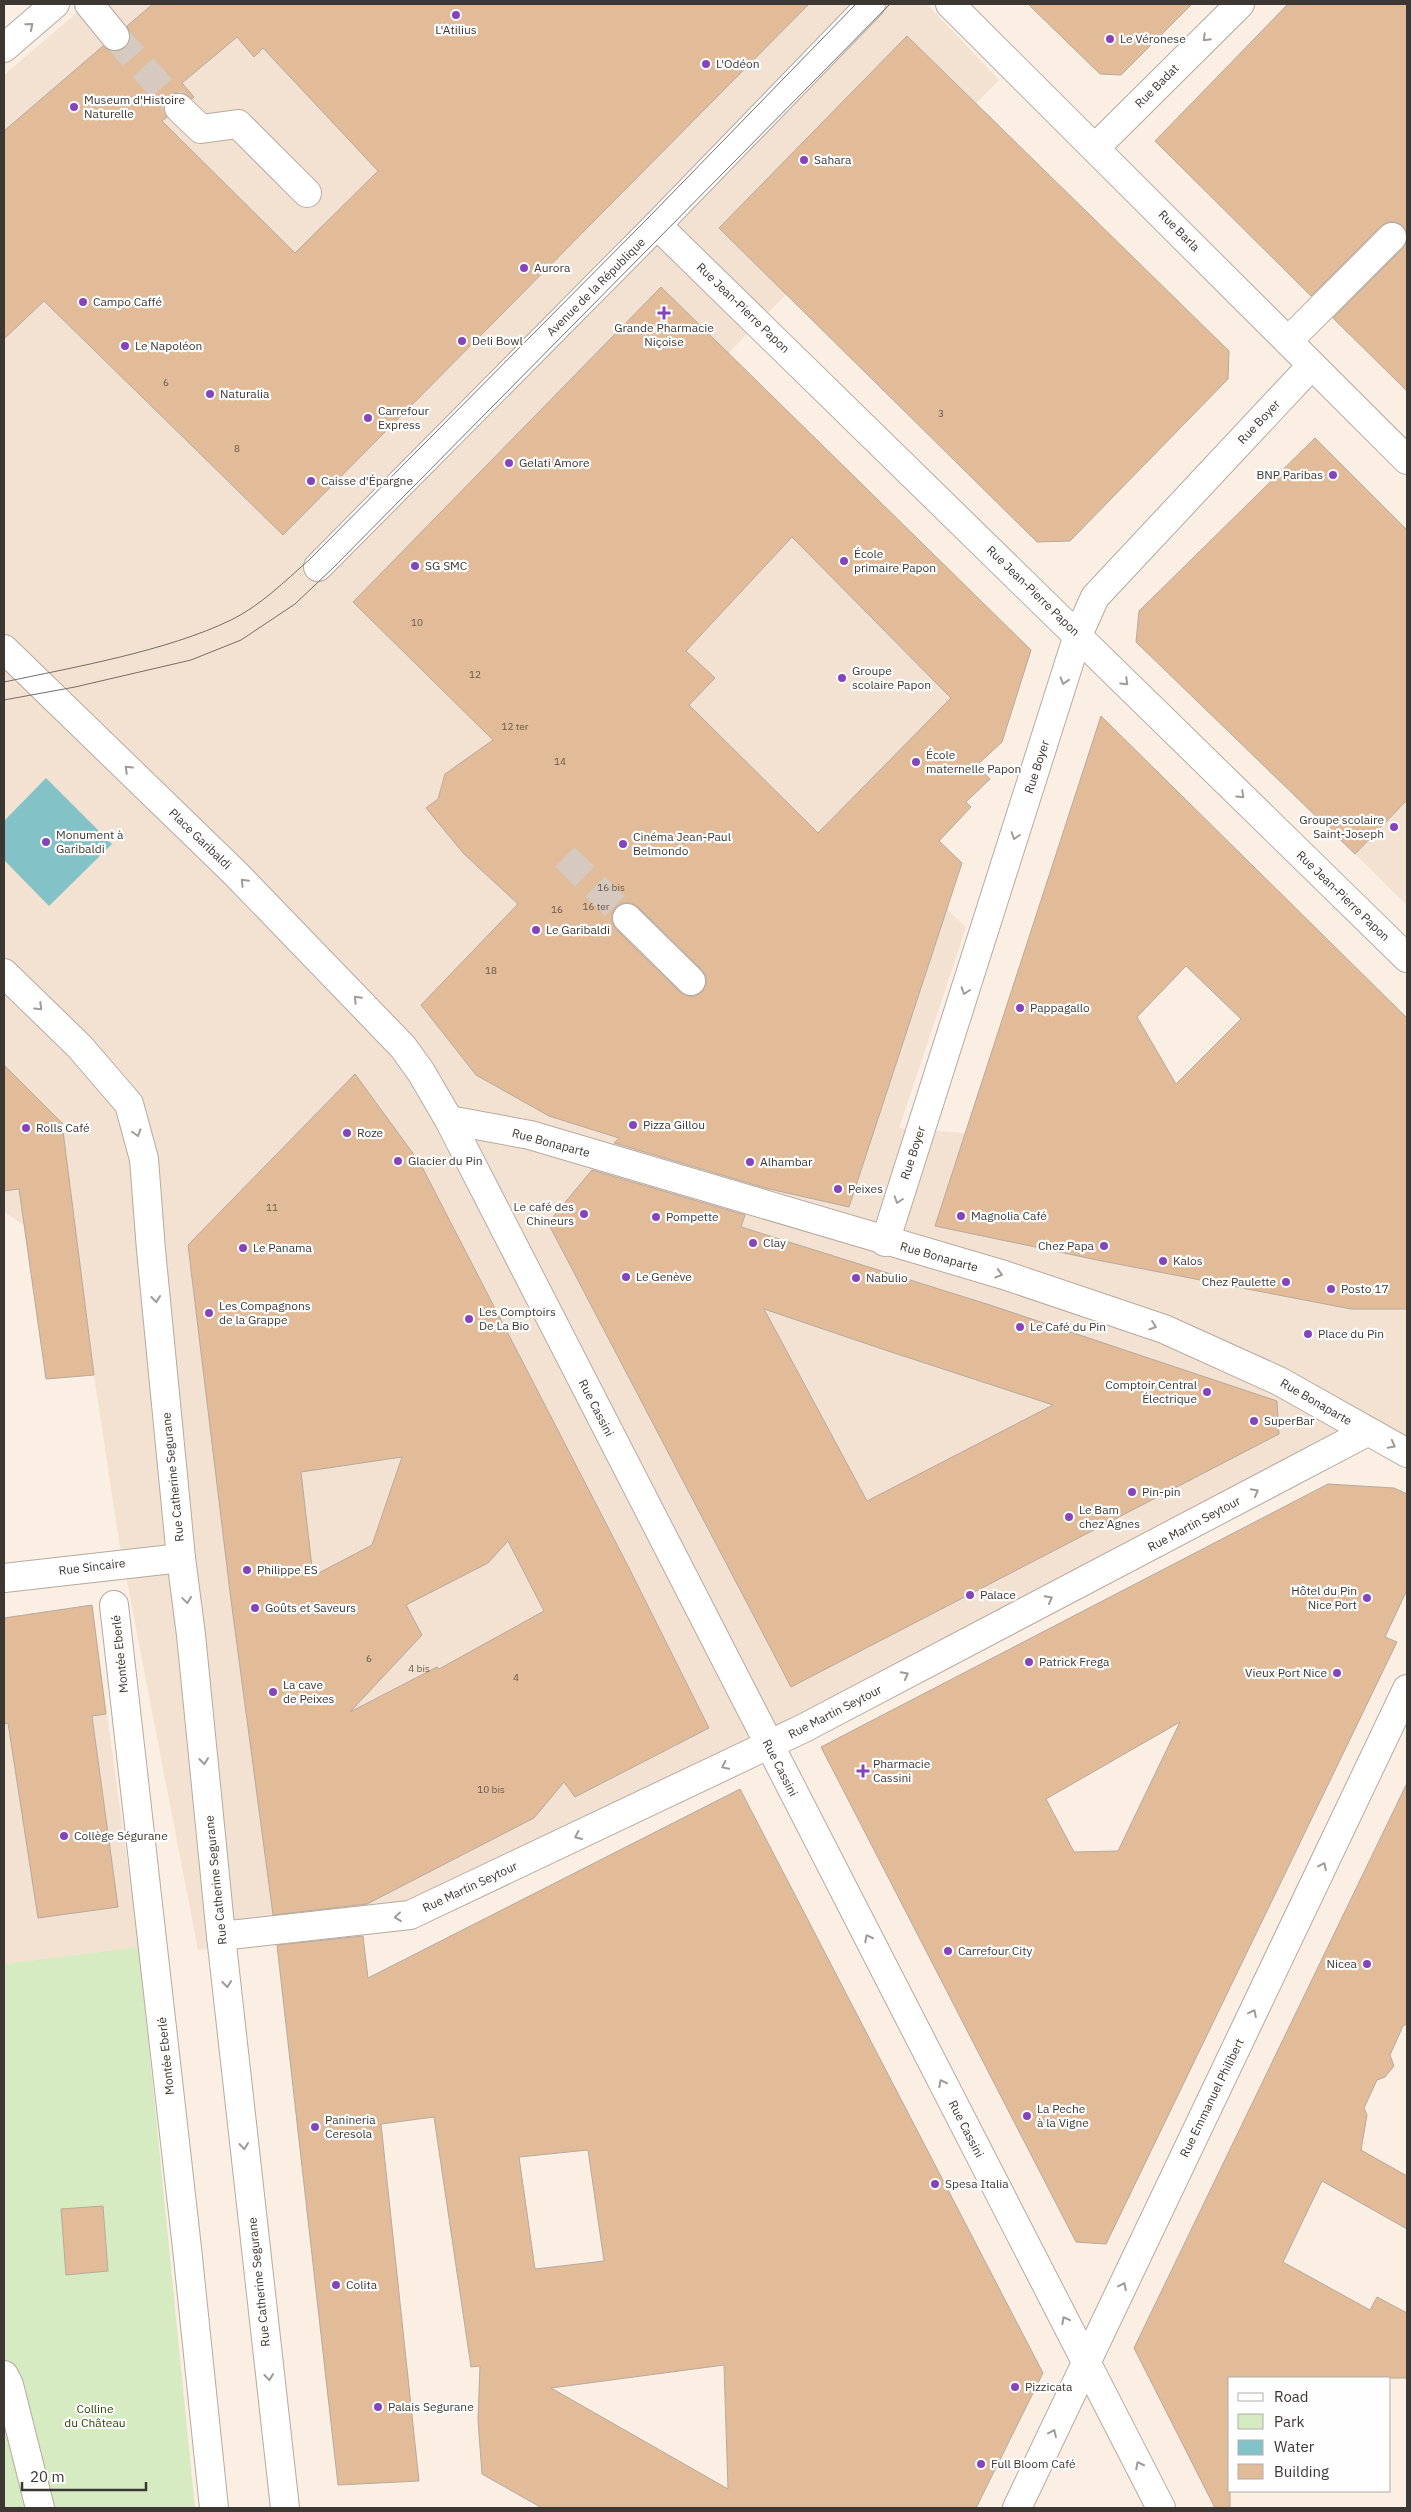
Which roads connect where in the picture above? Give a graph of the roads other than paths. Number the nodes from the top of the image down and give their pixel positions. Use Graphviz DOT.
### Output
graph roads {
  1 [pos="55,4"];
  2 [pos="89,4"];
  3 [pos="872,4"];
  4 [pos="950,4"];
  5 [pos="1240,4"];
  6 [pos="115,36"];
  7 [pos="4,48"];
  8 [pos="179,108"];
  9 [pos="1096,147"];
  10 [pos="307,193"];
  11 [pos="657,225"];
  12 [pos="1392,237"];
  13 [pos="1288,341"];
  14 [pos="1312,365"];
  15 [pos="1407,460"];
  16 [pos="318,568"];
  17 [pos="1078,635"];
  18 [pos="4,649"];
  19 [pos="627,918"];
  20 [pos="1407,958"];
  21 [pos="4,973"];
  22 [pos="692,981"];
  23 [pos="391,1034"];
  24 [pos="449,1120"];
  25 [pos="885,1242"];
  26 [pos="1367,1432"];
  27 [pos="1407,1453"];
  28 [pos="181,1558"];
  29 [pos="4,1578"];
  30 [pos="114,1605"];
  31 [pos="1407,1689"];
  32 [pos="769,1745"];
  33 [pos="221,1936"];
  34 [pos="1087,2360"];
  35 [pos="4,2375"];
  36 [pos="40,2508"];
  37 [pos="214,2508"];
  38 [pos="285,2508"];
  39 [pos="1017,2508"];
  40 [pos="1161,2508"];
  7 -- 1 [label="street, one-way"];
  2 -- 6 [label="street"];
  3 -- 11 [label="street, Avenue de la République"];
  4 -- 9 [label="street, Rue Barla"];
  5 -- 9 [label="street, Rue Badat, one-way"];
  8 -- 10 [label="street"];
  9 -- 13 [label="street, Rue Barla"];
  11 -- 16 [label="street, Avenue de la République"];
  11 -- 17 [label="street, Rue Jean-Pierre Papon"];
  12 -- 13 [label="street"];
  13 -- 14 [label="street, Rue Barla"];
  14 -- 15 [label="street, Rue Barla"];
  14 -- 17 [label="street, Rue Boyer"];
  17 -- 20 [label="street, Rue Jean-Pierre Papon, one-way"];
  17 -- 25 [label="street, Rue Boyer, one-way"];
  23 -- 18 [label="street, Place Garibaldi, one-way"];
  19 -- 22 [label="street"];
  21 -- 28 [label="street, Rue Catherine Segurane, one-way"];
  23 -- 24 [label="street, Rue Cassini"];
  24 -- 25 [label="street, Rue Bonaparte"];
  24 -- 32 [label="street, Rue Cassini"];
  25 -- 26 [label="street, Rue Bonaparte, one-way"];
  26 -- 27 [label="street, Rue Bonaparte, one-way"];
  32 -- 26 [label="street, Rue Martin Seytour, one-way"];
  28 -- 29 [label="street, Rue Sincaire"];
  28 -- 33 [label="street, Rue Catherine Segurane, one-way"];
  30 -- 37 [label="street, Montée Eberlé"];
  34 -- 31 [label="street, Rue Emmanuel Philibert, one-way"];
  32 -- 33 [label="street, Rue Martin Seytour, one-way"];
  34 -- 32 [label="street, Rue Cassini, one-way"];
  33 -- 38 [label="street, Rue Catherine Segurane, one-way"];
  39 -- 34 [label="street, Rue Emmanuel Philibert, one-way"];
  40 -- 34 [label="street, Rue Cassini, one-way"];
  35 -- 36 [label="street"];
}
